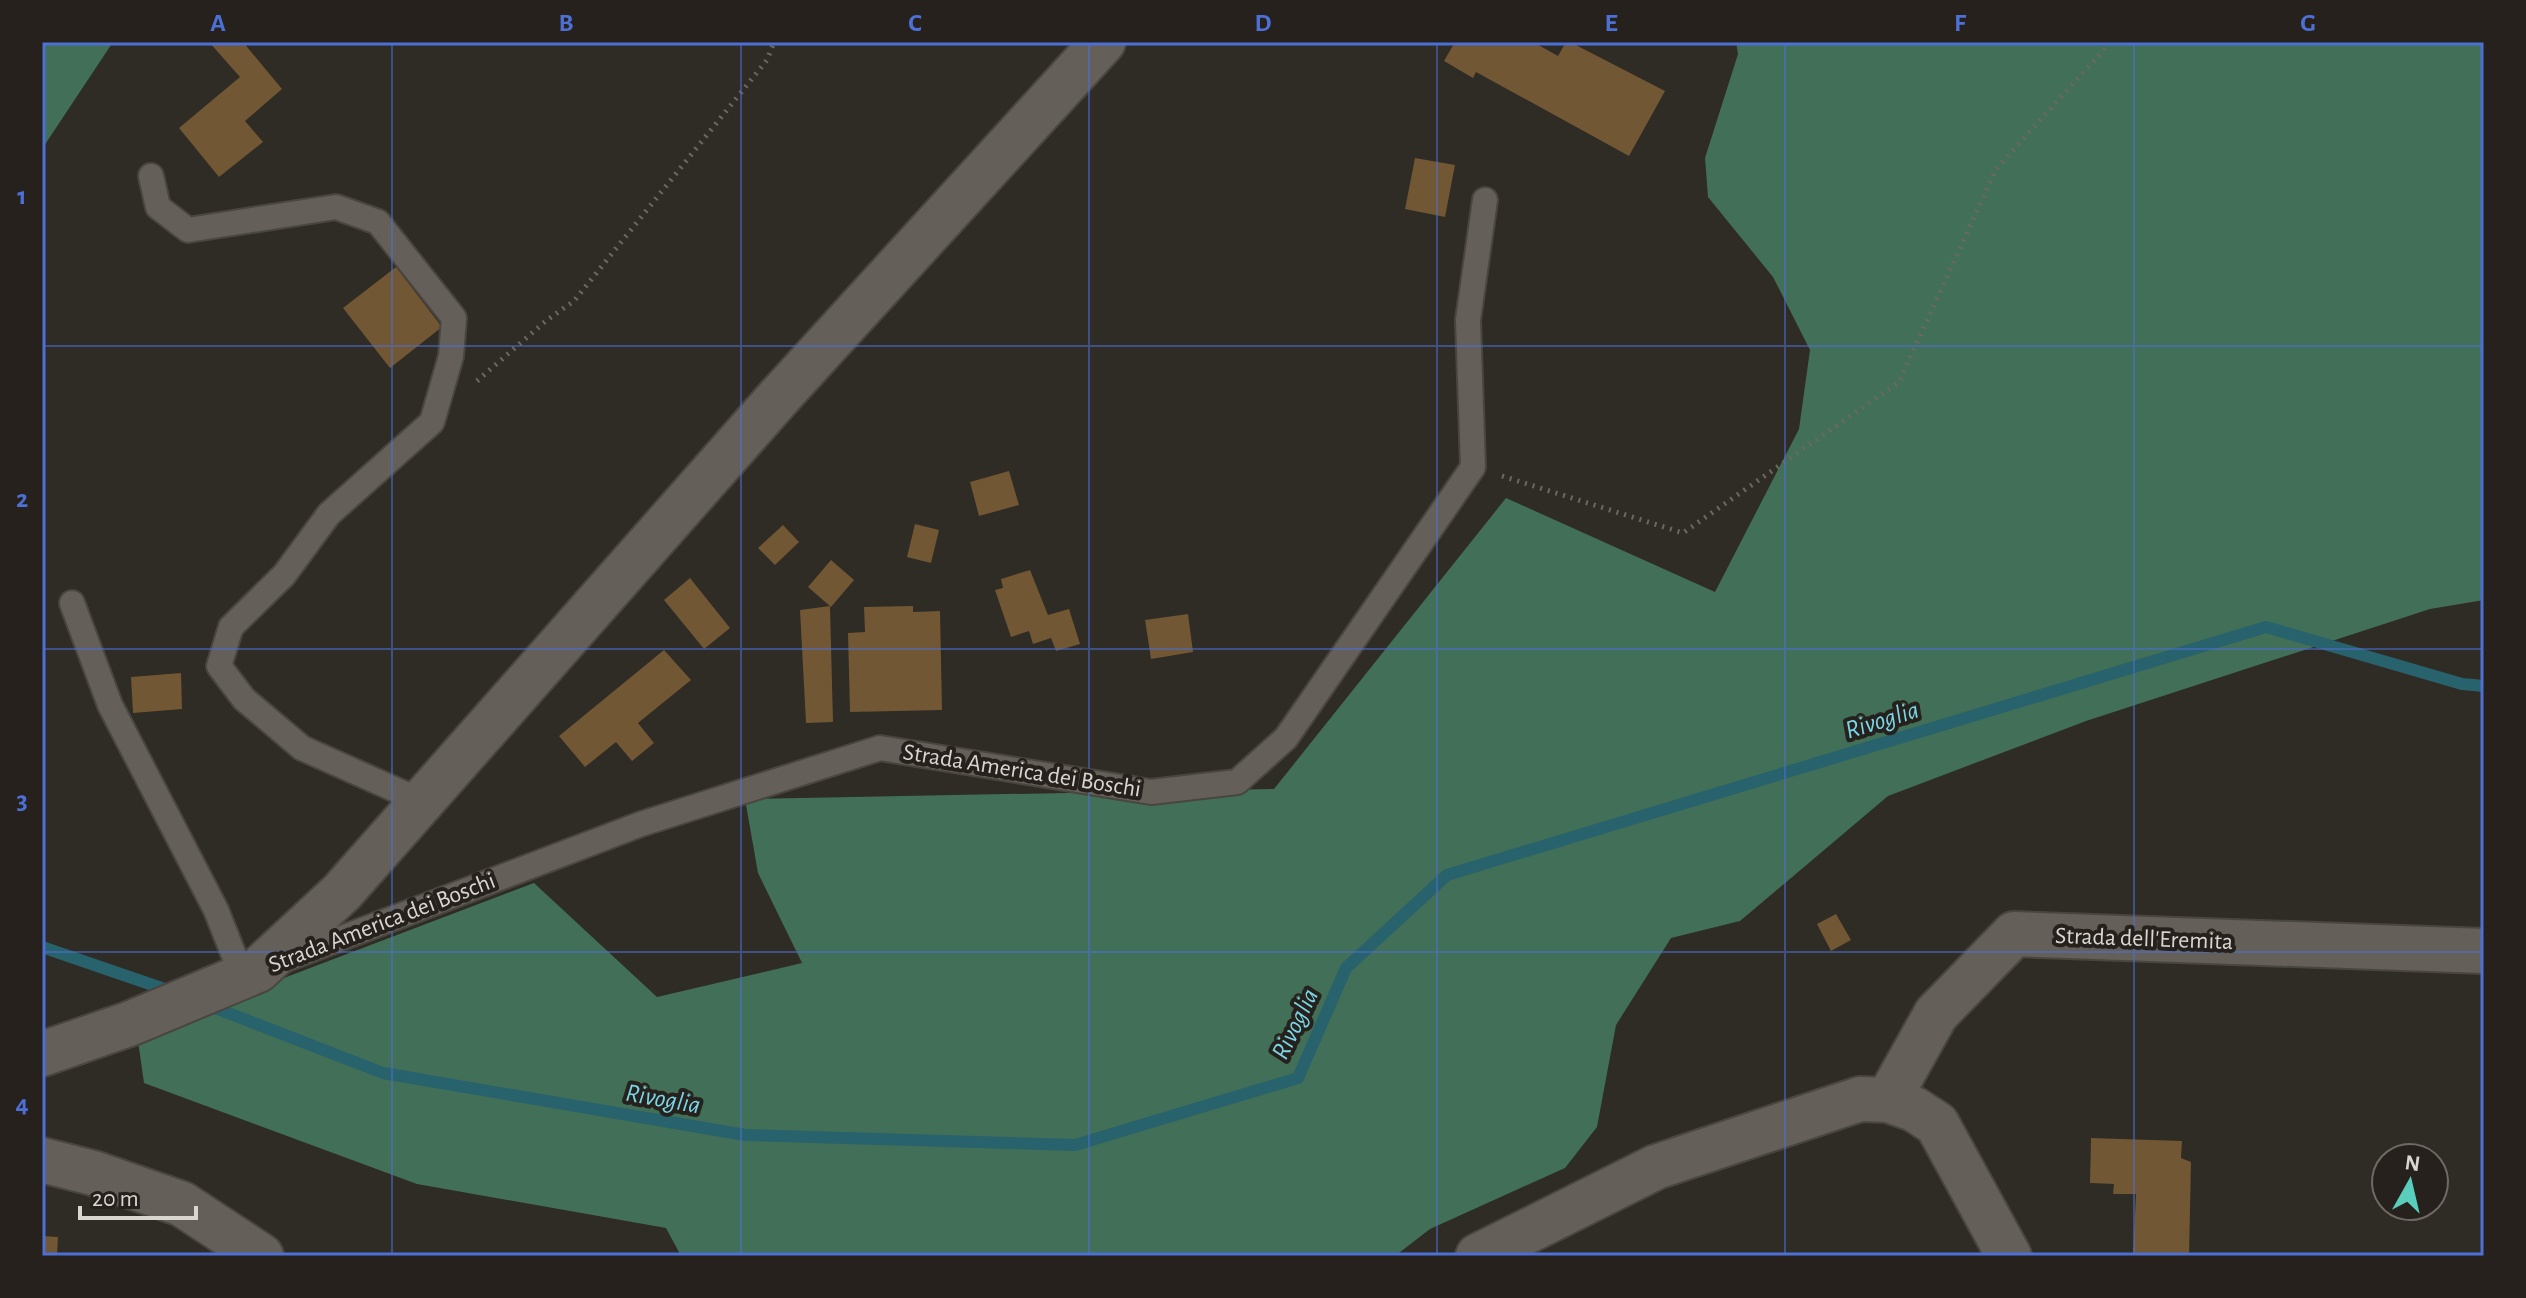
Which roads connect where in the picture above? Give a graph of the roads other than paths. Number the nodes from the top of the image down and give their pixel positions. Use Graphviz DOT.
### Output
graph roads {
  1 [pos="1103,42"];
  2 [pos="151,176"];
  3 [pos="1485,200"];
  4 [pos="72,603"];
  5 [pos="423,802"];
  6 [pos="2484,951"];
  7 [pos="243,978"];
  8 [pos="42,1054"];
  9 [pos="1888,1100"];
  10 [pos="42,1160"];
  11 [pos="261,1256"];
  12 [pos="1478,1256"];
  13 [pos="2009,1256"];
  1 -- 5 [label="street, Strada America dei Boschi"];
  2 -- 5 [label="lane"];
  3 -- 7 [label="lane, Strada America dei Boschi"];
  4 -- 7 [label="lane"];
  5 -- 7 [label="street, Strada America dei Boschi"];
  6 -- 9 [label="street, Strada dell'Eremita"];
  7 -- 8 [label="street, Strada America dei Boschi"];
  9 -- 12 [label="street"];
  9 -- 13 [label="street"];
  10 -- 11 [label="street"];
}
